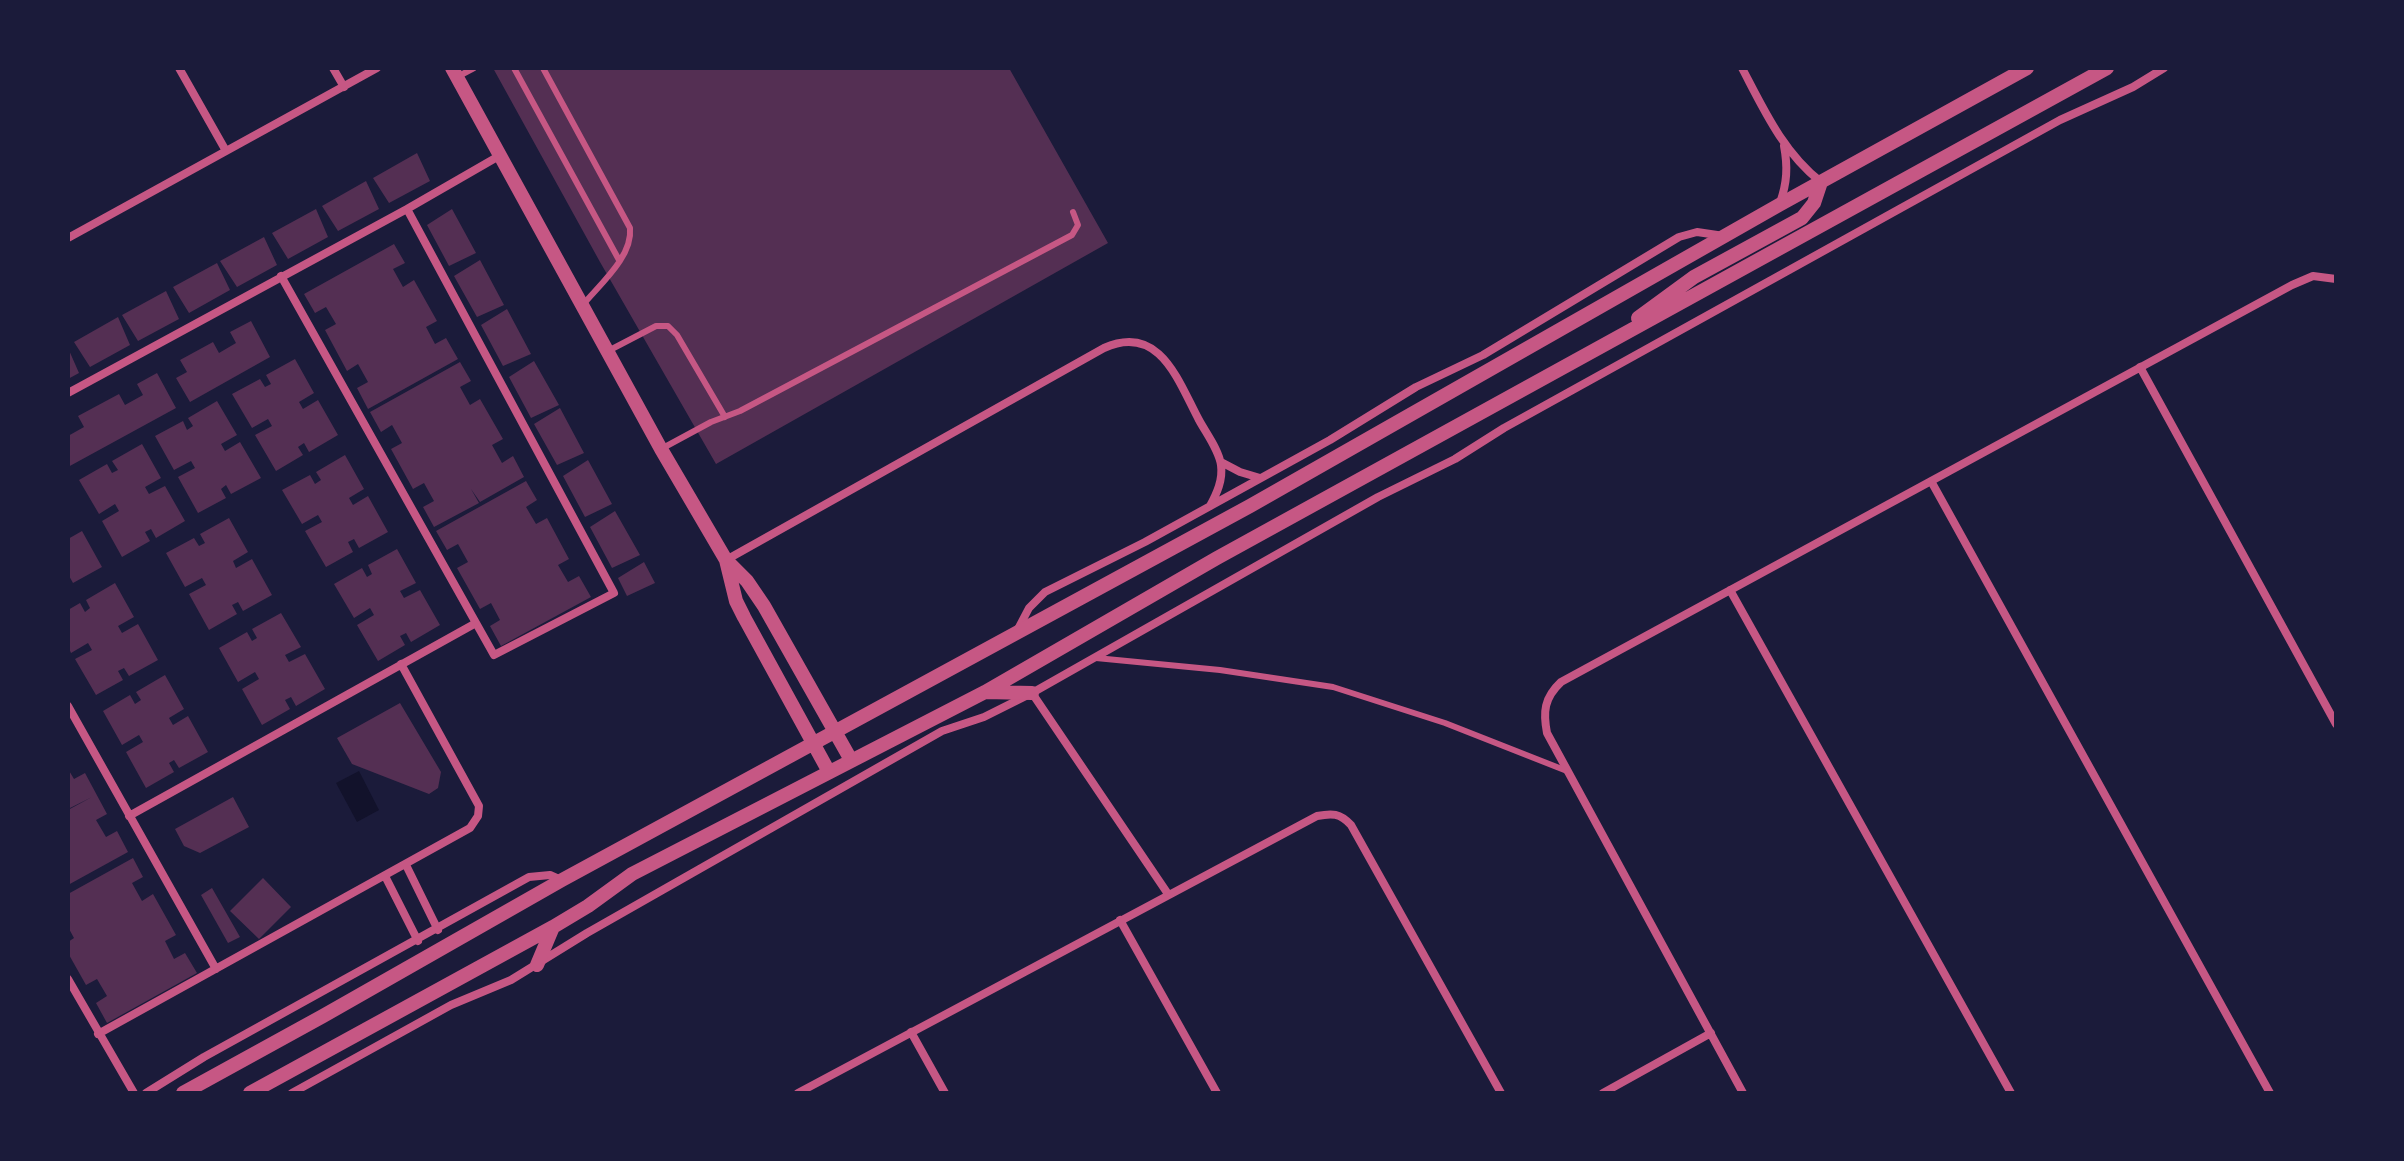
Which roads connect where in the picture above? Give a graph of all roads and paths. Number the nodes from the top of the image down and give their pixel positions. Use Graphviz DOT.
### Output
graph roads {
  1 [pos="179,68"];
  2 [pos="333,68"];
  3 [pos="377,68"];
  4 [pos="474,68"];
  5 [pos="514,68"];
  6 [pos="543,68"];
  7 [pos="1742,68"];
  8 [pos="2027,68"];
  9 [pos="2107,68"];
  10 [pos="2164,68"];
  11 [pos="454,72"];
  12 [pos="2009,74"];
  13 [pos="344,87"];
  14 [pos="1784,145"];
  15 [pos="226,151"];
  16 [pos="499,156"];
  17 [pos="1821,182"];
  18 [pos="1779,205"];
  19 [pos="407,209"];
  20 [pos="1073,212"];
  21 [pos="1725,236"];
  22 [pos="68,238"];
  23 [pos="619,260"];
  24 [pos="281,276"];
  25 [pos="2336,279"];
  26 [pos="582,306"];
  27 [pos="1621,335"];
  28 [pos="608,351"];
  29 [pos="2140,367"];
  30 [pos="68,393"];
  31 [pos="725,417"];
  32 [pos="661,449"];
  33 [pos="1221,462"];
  34 [pos="1260,478"];
  35 [pos="1931,481"];
  36 [pos="1209,506"];
  37 [pos="726,560"];
  38 [pos="1730,590"];
  39 [pos="476,623"];
  40 [pos="1018,629"];
  41 [pos="1094,658"];
  42 [pos="401,664"];
  43 [pos="985,692"];
  44 [pos="1032,693"];
  45 [pos="68,706"];
  46 [pos="2336,724"];
  47 [pos="835,732"];
  48 [pos="812,744"];
  49 [pos="851,760"];
  50 [pos="1567,771"];
  51 [pos="829,772"];
  52 [pos="129,816"];
  53 [pos="406,865"];
  54 [pos="385,876"];
  55 [pos="562,880"];
  56 [pos="1168,894"];
  57 [pos="1120,920"];
  58 [pos="553,927"];
  59 [pos="438,930"];
  60 [pos="418,941"];
  61 [pos="537,965"];
  62 [pos="216,969"];
  63 [pos="68,979"];
  64 [pos="911,1032"];
  65 [pos="1711,1033"];
  66 [pos="98,1034"];
  67 [pos="134,1093"];
  68 [pos="146,1093"];
  69 [pos="183,1093"];
  70 [pos="250,1093"];
  71 [pos="292,1093"];
  72 [pos="798,1093"];
  73 [pos="945,1093"];
  74 [pos="1217,1093"];
  75 [pos="1501,1093"];
  76 [pos="1603,1093"];
  77 [pos="1743,1093"];
  78 [pos="2011,1093"];
  79 [pos="2270,1093"];
  1 -- 15 [label="street"];
  2 -- 13 [label="street"];
  3 -- 13 [label="street"];
  4 -- 11 [label="lane"];
  5 -- 23 [label="lane"];
  6 -- 23 [label="lane"];
  7 -- 14 [label="street"];
  8 -- 12 [label="street"];
  9 -- 27 [label="street"];
  10 -- 41 [label="street"];
  11 -- 16 [label="street"];
  12 -- 17 [label="street"];
  13 -- 15 [label="street"];
  14 -- 17 [label="street"];
  14 -- 18 [label="street"];
  15 -- 22 [label="street"];
  16 -- 19 [label="street"];
  16 -- 26 [label="street"];
  17 -- 18 [label="street"];
  17 -- 27 [label="street"];
  18 -- 21 [label="street"];
  19 -- 24 [label="street"];
  19 -- 39 [label="street"];
  20 -- 31 [label="lane"];
  21 -- 34 [label="street"];
  21 -- 40 [label="street"];
  23 -- 26 [label="lane"];
  24 -- 30 [label="street"];
  24 -- 39 [label="street"];
  25 -- 29 [label="street"];
  26 -- 28 [label="street"];
  27 -- 43 [label="street"];
  28 -- 31 [label="lane"];
  28 -- 32 [label="street"];
  29 -- 35 [label="street"];
  29 -- 46 [label="street"];
  31 -- 32 [label="lane"];
  32 -- 37 [label="street"];
  33 -- 34 [label="street"];
  33 -- 36 [label="street"];
  33 -- 37 [label="street"];
  34 -- 36 [label="street"];
  35 -- 38 [label="street"];
  35 -- 79 [label="street"];
  36 -- 40 [label="street"];
  37 -- 47 [label="street"];
  37 -- 48 [label="street"];
  38 -- 50 [label="street"];
  38 -- 78 [label="street"];
  39 -- 42 [label="street"];
  40 -- 47 [label="street"];
  41 -- 44 [label="street"];
  41 -- 50 [label="lane"];
  42 -- 52 [label="street"];
  42 -- 53 [label="street"];
  43 -- 44 [label="street"];
  43 -- 49 [label="street"];
  44 -- 56 [label="street"];
  44 -- 61 [label="street"];
  45 -- 52 [label="street"];
  47 -- 48 [label="street"];
  47 -- 49 [label="street"];
  48 -- 51 [label="street"];
  48 -- 55 [label="street"];
  49 -- 51 [label="street"];
  50 -- 65 [label="street"];
  51 -- 58 [label="street"];
  52 -- 62 [label="street"];
  53 -- 54 [label="street"];
  53 -- 59 [label="street"];
  54 -- 60 [label="street"];
  54 -- 62 [label="street"];
  55 -- 59 [label="street"];
  55 -- 69 [label="street"];
  56 -- 57 [label="street"];
  56 -- 75 [label="street"];
  57 -- 64 [label="street"];
  57 -- 74 [label="street"];
  58 -- 61 [label="street"];
  58 -- 70 [label="street"];
  59 -- 60 [label="street"];
  60 -- 68 [label="street"];
  61 -- 71 [label="street"];
  62 -- 66 [label="street"];
  63 -- 66 [label="street"];
  64 -- 72 [label="street"];
  64 -- 73 [label="street"];
  65 -- 76 [label="street"];
  65 -- 77 [label="street"];
  66 -- 67 [label="street"];
}
